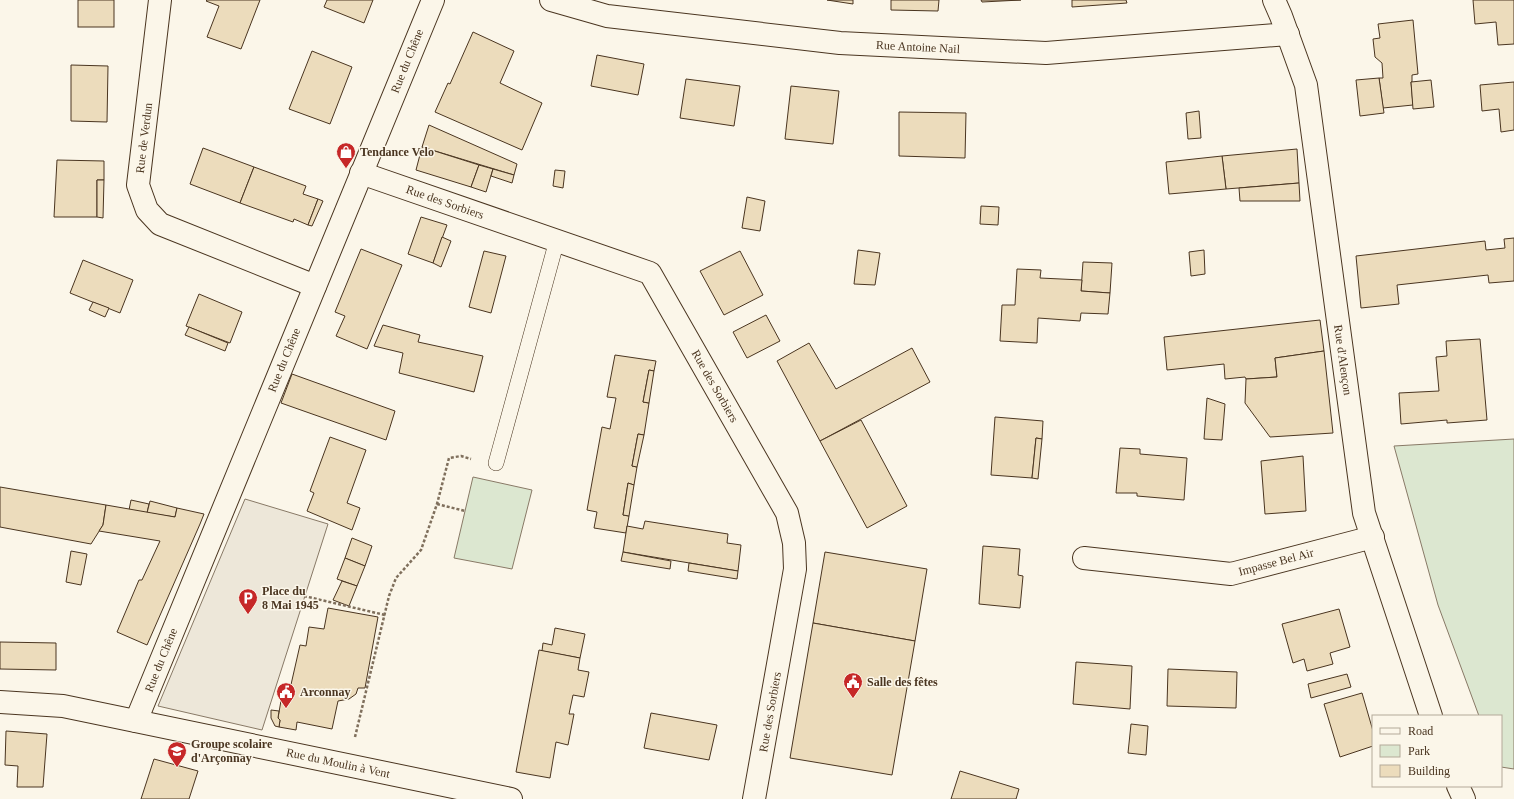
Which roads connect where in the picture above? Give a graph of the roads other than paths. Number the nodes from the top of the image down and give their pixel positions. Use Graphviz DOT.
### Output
graph roads {
  1 [pos="160,0"];
  2 [pos="432,0"];
  3 [pos="551,0"];
  4 [pos="1274,0"];
  5 [pos="1288,34"];
  6 [pos="361,173"];
  7 [pos="557,240"];
  8 [pos="315,286"];
  9 [pos="496,463"];
  10 [pos="1373,537"];
  11 [pos="1084,558"];
  12 [pos="0,702"];
  13 [pos="1431,715"];
  14 [pos="136,721"];
  15 [pos="1458,787"];
  16 [pos="511,799"];
  17 [pos="754,799"];
  18 [pos="1464,799"];
  1 -- 8 [label="street, Rue de Verdun"];
  2 -- 6 [label="street, Rue du Chêne"];
  3 -- 5 [label="street, Rue Antoine Nail"];
  4 -- 5 [label="street, Rue d'Alençon"];
  5 -- 10 [label="street, Rue d'Alençon"];
  6 -- 7 [label="street, Rue des Sorbiers"];
  6 -- 8 [label="street, Rue du Chêne"];
  7 -- 9 [label="lane"];
  7 -- 17 [label="street, Rue des Sorbiers"];
  8 -- 14 [label="street, Rue du Chêne"];
  10 -- 11 [label="street, Impasse Bel Air"];
  10 -- 13 [label="street, Rue d'Alençon"];
  12 -- 14 [label="street, Rue du Moulin à Vent"];
  14 -- 16 [label="street, Rue du Moulin à Vent"];
  15 -- 18 [label="street"];
}
